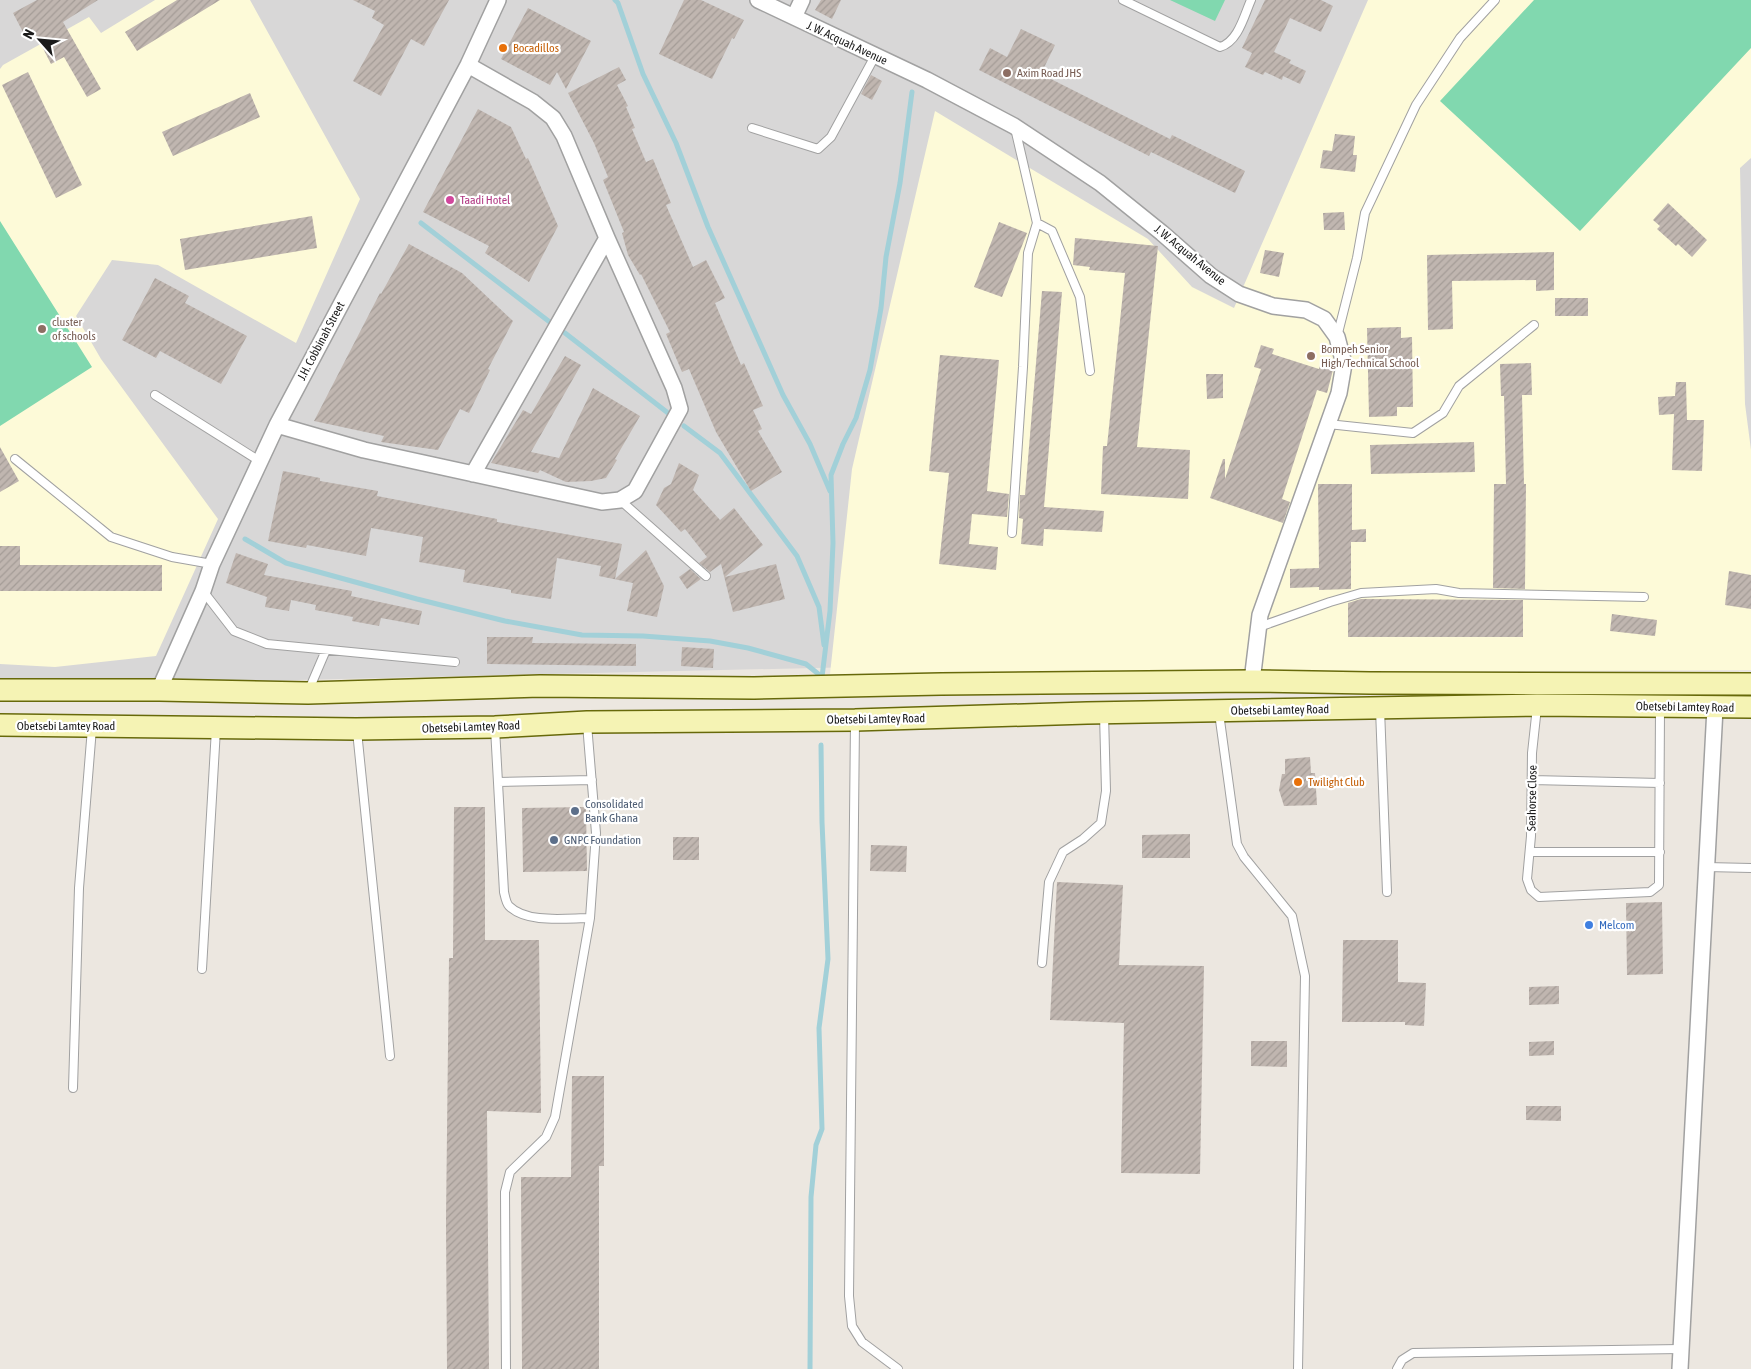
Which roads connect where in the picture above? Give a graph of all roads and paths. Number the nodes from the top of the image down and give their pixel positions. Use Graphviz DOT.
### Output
graph roads {
  1 [pos="498,0"];
  2 [pos="758,0"];
  3 [pos="802,0"];
  4 [pos="1123,0"];
  5 [pos="1251,0"];
  6 [pos="1495,0"];
  7 [pos="794,17"];
  8 [pos="875,56"];
  9 [pos="468,65"];
  10 [pos="1014,126"];
  11 [pos="752,128"];
  12 [pos="1037,223"];
  13 [pos="607,238"];
  14 [pos="1534,324"];
  15 [pos="1337,337"];
  16 [pos="1090,371"];
  17 [pos="155,395"];
  18 [pos="1328,424"];
  19 [pos="277,425"];
  20 [pos="15,459"];
  21 [pos="261,462"];
  22 [pos="473,474"];
  23 [pos="620,500"];
  24 [pos="1012,533"];
  25 [pos="212,564"];
  26 [pos="706,576"];
  27 [pos="203,591"];
  28 [pos="1644,597"];
  29 [pos="1259,627"];
  30 [pos="326,650"];
  31 [pos="456,662"];
  32 [pos="1252,681"];
  33 [pos="1751,684"];
  34 [pos="0,690"];
  35 [pos="159,690"];
  36 [pos="308,693"];
  37 [pos="1537,705"];
  38 [pos="1660,707"];
  39 [pos="1380,708"];
  40 [pos="1715,708"];
  41 [pos="1751,708"];
  42 [pos="1219,711"];
  43 [pos="1104,713"];
  44 [pos="854,720"];
  45 [pos="586,722"];
  46 [pos="0,725"];
  47 [pos="92,726"];
  48 [pos="495,727"];
  49 [pos="216,728"];
  50 [pos="356,729"];
  51 [pos="592,780"];
  52 [pos="1532,780"];
  53 [pos="498,782"];
  54 [pos="1660,783"];
  55 [pos="1531,852"];
  56 [pos="1660,852"];
  57 [pos="1706,867"];
  58 [pos="1751,868"];
  59 [pos="1387,892"];
  60 [pos="590,918"];
  61 [pos="1042,963"];
  62 [pos="202,969"];
  63 [pos="390,1056"];
  64 [pos="73,1088"];
  65 [pos="1681,1349"];
  66 [pos="506,1369"];
  67 [pos="898,1369"];
  68 [pos="1298,1369"];
  69 [pos="1397,1369"];
  70 [pos="1680,1369"];
  1 -- 9 [label="street, J.H. Cobbinah Street"];
  2 -- 7 [label="street, J. W. Acquah Avenue"];
  3 -- 7 [label="street"];
  4 -- 5 [label="lane"];
  6 -- 15 [label="lane"];
  7 -- 8 [label="street, J. W. Acquah Avenue"];
  8 -- 10 [label="street, J. W. Acquah Avenue"];
  8 -- 11 [label="lane"];
  9 -- 13 [label="street"];
  9 -- 19 [label="street, J.H. Cobbinah Street"];
  10 -- 12 [label="lane"];
  10 -- 15 [label="street, J. W. Acquah Avenue"];
  12 -- 16 [label="lane"];
  12 -- 24 [label="lane"];
  13 -- 22 [label="street"];
  13 -- 23 [label="street"];
  14 -- 18 [label="lane"];
  15 -- 18 [label="street, J. W. Acquah Avenue"];
  17 -- 21 [label="lane"];
  18 -- 29 [label="street, J. W. Acquah Avenue"];
  19 -- 21 [label="street, J.H. Cobbinah Street"];
  19 -- 22 [label="street"];
  20 -- 25 [label="lane"];
  21 -- 25 [label="street, J.H. Cobbinah Street"];
  22 -- 23 [label="street"];
  23 -- 26 [label="lane"];
  25 -- 27 [label="street, J.H. Cobbinah Street"];
  27 -- 30 [label="lane"];
  27 -- 35 [label="street, J.H. Cobbinah Street"];
  28 -- 29 [label="lane"];
  29 -- 32 [label="street, J. W. Acquah Avenue"];
  30 -- 31 [label="lane"];
  30 -- 36 [label="lane"];
  32 -- 33 [label="main road, Obetsebi Lamtey Road"];
  32 -- 36 [label="main road, Obetsebi Lamtey Road"];
  34 -- 35 [label="main road, Obetsebi Lamtey Road"];
  35 -- 36 [label="main road, Obetsebi Lamtey Road"];
  37 -- 38 [label="main road, Obetsebi Lamtey Road"];
  37 -- 39 [label="main road, Obetsebi Lamtey Road"];
  37 -- 52 [label="lane, Seahorse Close"];
  38 -- 40 [label="main road, Obetsebi Lamtey Road"];
  38 -- 54 [label="lane"];
  39 -- 42 [label="main road, Obetsebi Lamtey Road"];
  39 -- 59 [label="lane"];
  40 -- 41 [label="main road, Obetsebi Lamtey Road"];
  40 -- 57 [label="street"];
  42 -- 43 [label="main road, Obetsebi Lamtey Road"];
  42 -- 68 [label="lane"];
  43 -- 44 [label="main road, Obetsebi Lamtey Road"];
  43 -- 61 [label="lane"];
  44 -- 45 [label="main road, Obetsebi Lamtey Road"];
  44 -- 67 [label="lane"];
  45 -- 48 [label="main road, Obetsebi Lamtey Road"];
  45 -- 51 [label="lane"];
  46 -- 47 [label="main road, Obetsebi Lamtey Road"];
  47 -- 49 [label="main road, Obetsebi Lamtey Road"];
  47 -- 64 [label="lane"];
  48 -- 50 [label="main road, Obetsebi Lamtey Road"];
  48 -- 53 [label="lane"];
  49 -- 50 [label="main road, Obetsebi Lamtey Road"];
  49 -- 62 [label="lane"];
  50 -- 63 [label="lane"];
  51 -- 53 [label="lane"];
  51 -- 60 [label="lane"];
  52 -- 54 [label="lane"];
  52 -- 55 [label="lane, Seahorse Close"];
  53 -- 60 [label="lane"];
  54 -- 56 [label="lane"];
  55 -- 56 [label="lane"];
  55 -- 56 [label="lane, Seahorse Close"];
  57 -- 58 [label="lane"];
  57 -- 65 [label="street"];
  60 -- 66 [label="lane"];
  65 -- 69 [label="lane"];
  65 -- 70 [label="street"];
}
